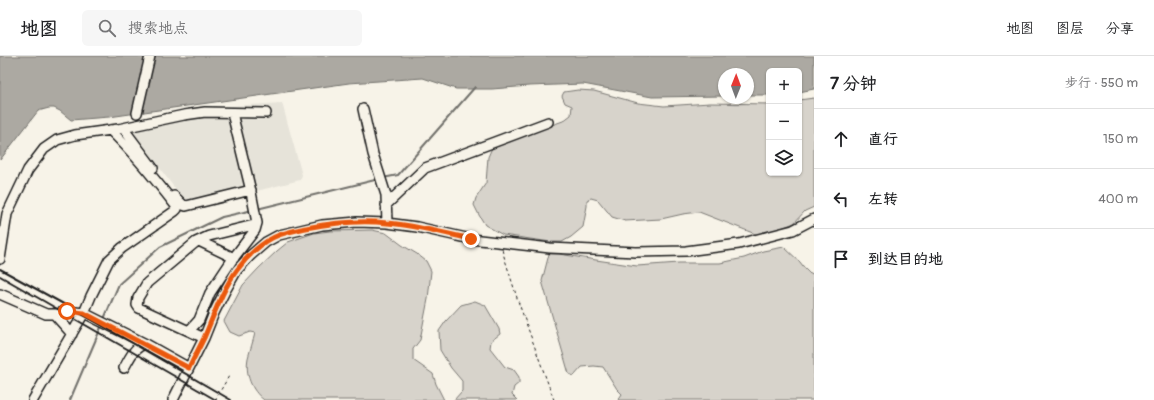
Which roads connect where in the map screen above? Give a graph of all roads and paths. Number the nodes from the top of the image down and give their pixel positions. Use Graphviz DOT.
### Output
graph roads {
  1 [pos="150,56"];
  2 [pos="362,109"];
  3 [pos="137,113"];
  4 [pos="232,113"];
  5 [pos="266,113"];
  6 [pos="548,122"];
  7 [pos="123,128"];
  8 [pos="110,130"];
  9 [pos="251,190"];
  10 [pos="386,205"];
  11 [pos="814,219"];
  12 [pos="257,223"];
  13 [pos="387,223"];
  14 [pos="199,241"];
  15 [pos="499,242"];
  16 [pos="234,258"];
  17 [pos="0,259"];
  18 [pos="0,294"];
  19 [pos="84,313"];
  20 [pos="54,314"];
  21 [pos="189,331"];
  22 [pos="72,334"];
  23 [pos="204,338"];
  24 [pos="146,344"];
  25 [pos="124,368"];
  26 [pos="189,368"];
  27 [pos="229,376"];
  28 [pos="33,400"];
  29 [pos="173,400"];
  30 [pos="215,400"];
  31 [pos="554,400"];
  1 -- 3 [label="street"];
  2 -- 10 [label="street"];
  4 -- 5 [label="street"];
  4 -- 7 [label="street"];
  4 -- 9 [label="street"];
  6 -- 10 [label="street"];
  7 -- 8 [label="street"];
  7 -- 9 [label="street"];
  8 -- 17 [label="street"];
  8 -- 19 [label="street"];
  9 -- 12 [label="street"];
  10 -- 13 [label="street"];
  11 -- 15 [label="street"];
  12 -- 14 [label="street"];
  12 -- 16 [label="street"];
  13 -- 15 [label="street"];
  13 -- 23 [label="street"];
  14 -- 16 [label="street"];
  14 -- 21 [label="street"];
  15 -- 31 [label="path"];
  16 -- 21 [label="street"];
  18 -- 20 [label="street"];
  19 -- 20 [label="street"];
  19 -- 22 [label="street"];
  19 -- 24 [label="street"];
  20 -- 22 [label="street"];
  21 -- 23 [label="street"];
  22 -- 28 [label="street"];
  23 -- 26 [label="street"];
  24 -- 25 [label="street"];
  24 -- 26 [label="street"];
  26 -- 29 [label="street"];
  27 -- 30 [label="path"];
}
